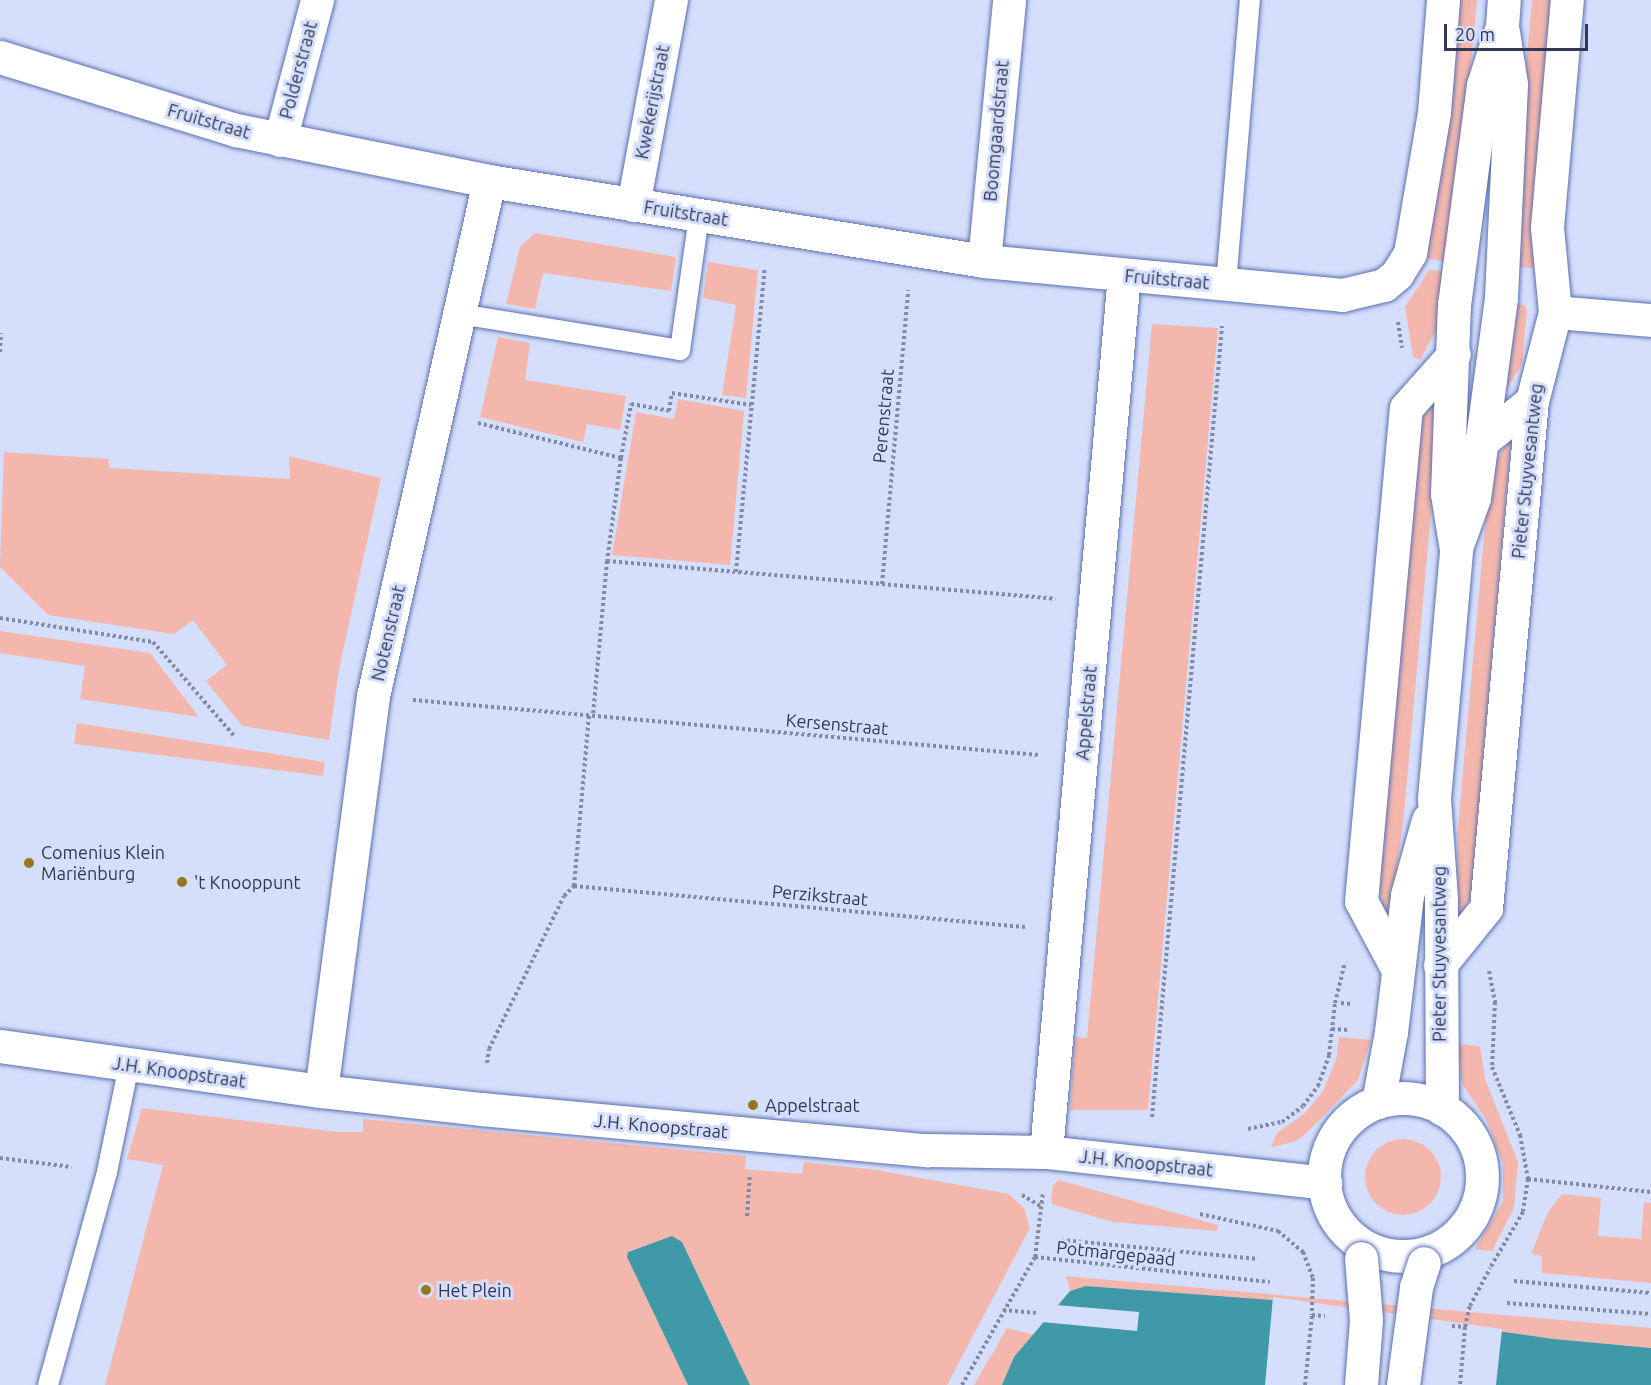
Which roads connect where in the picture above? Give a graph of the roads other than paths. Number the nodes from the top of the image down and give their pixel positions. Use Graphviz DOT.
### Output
graph roads {
  1 [pos="317,0"];
  2 [pos="671,0"];
  3 [pos="1009,0"];
  4 [pos="1250,0"];
  5 [pos="1443,0"];
  6 [pos="1567,0"];
  7 [pos="1503,13"];
  8 [pos="0,57"];
  9 [pos="280,140"];
  10 [pos="489,181"];
  11 [pos="633,205"];
  12 [pos="699,216"];
  13 [pos="984,261"];
  14 [pos="1124,275"];
  15 [pos="1226,284"];
  16 [pos="1555,312"];
  17 [pos="460,314"];
  18 [pos="1651,320"];
  19 [pos="1454,354"];
  20 [pos="1532,400"];
  21 [pos="1480,443"];
  22 [pos="1456,550"];
  23 [pos="1434,798"];
  24 [pos="1440,965"];
  25 [pos="1397,968"];
  26 [pos="0,1046"];
  27 [pos="129,1065"];
  28 [pos="321,1091"];
  29 [pos="1378,1102"];
  30 [pos="1442,1109"];
  31 [pos="1046,1152"];
  32 [pos="1325,1183"];
  33 [pos="1354,1245"];
  34 [pos="1429,1256"];
  35 [pos="1360,1383"];
  36 [pos="48,1385"];
  37 [pos="1403,1385"];
  1 -- 9 [label="street, Polderstraat"];
  2 -- 11 [label="street, Kwekerijstraat"];
  3 -- 13 [label="street, Boomgaardstraat"];
  4 -- 15 [label="lane"];
  5 -- 15 [label="street, Fruitstraat"];
  6 -- 16 [label="street, Pieter Stuyvesantweg"];
  7 -- 19 [label="street, Pieter Stuyvesantweg"];
  7 -- 21 [label="street, Pieter Stuyvesantweg"];
  8 -- 9 [label="street, Fruitstraat"];
  9 -- 10 [label="street, Fruitstraat"];
  10 -- 11 [label="street, Fruitstraat"];
  10 -- 17 [label="street, Notenstraat"];
  11 -- 12 [label="street, Fruitstraat"];
  12 -- 13 [label="street, Fruitstraat"];
  12 -- 17 [label="lane"];
  13 -- 14 [label="street, Fruitstraat"];
  14 -- 15 [label="street, Fruitstraat"];
  14 -- 31 [label="street, Appelstraat"];
  16 -- 18 [label="street"];
  16 -- 20 [label="street, Pieter Stuyvesantweg"];
  17 -- 28 [label="street, Notenstraat"];
  19 -- 22 [label="street, Pieter Stuyvesantweg"];
  19 -- 25 [label="street"];
  20 -- 21 [label="street"];
  20 -- 24 [label="street, Pieter Stuyvesantweg"];
  21 -- 22 [label="street, Pieter Stuyvesantweg"];
  22 -- 23 [label="street, Pieter Stuyvesantweg"];
  23 -- 24 [label="street, Pieter Stuyvesantweg"];
  23 -- 25 [label="street, Pieter Stuyvesantweg"];
  24 -- 30 [label="street, Pieter Stuyvesantweg"];
  25 -- 29 [label="street, Pieter Stuyvesantweg"];
  26 -- 27 [label="street, J.H. Knoopstraat"];
  27 -- 28 [label="street, J.H. Knoopstraat"];
  27 -- 36 [label="lane"];
  28 -- 31 [label="street, J.H. Knoopstraat"];
  29 -- 30 [label="street"];
  29 -- 32 [label="street"];
  30 -- 34 [label="street"];
  31 -- 32 [label="street, J.H. Knoopstraat"];
  32 -- 33 [label="street"];
  33 -- 34 [label="street"];
  33 -- 35 [label="street, bridge"];
  34 -- 37 [label="street, bridge"];
}
